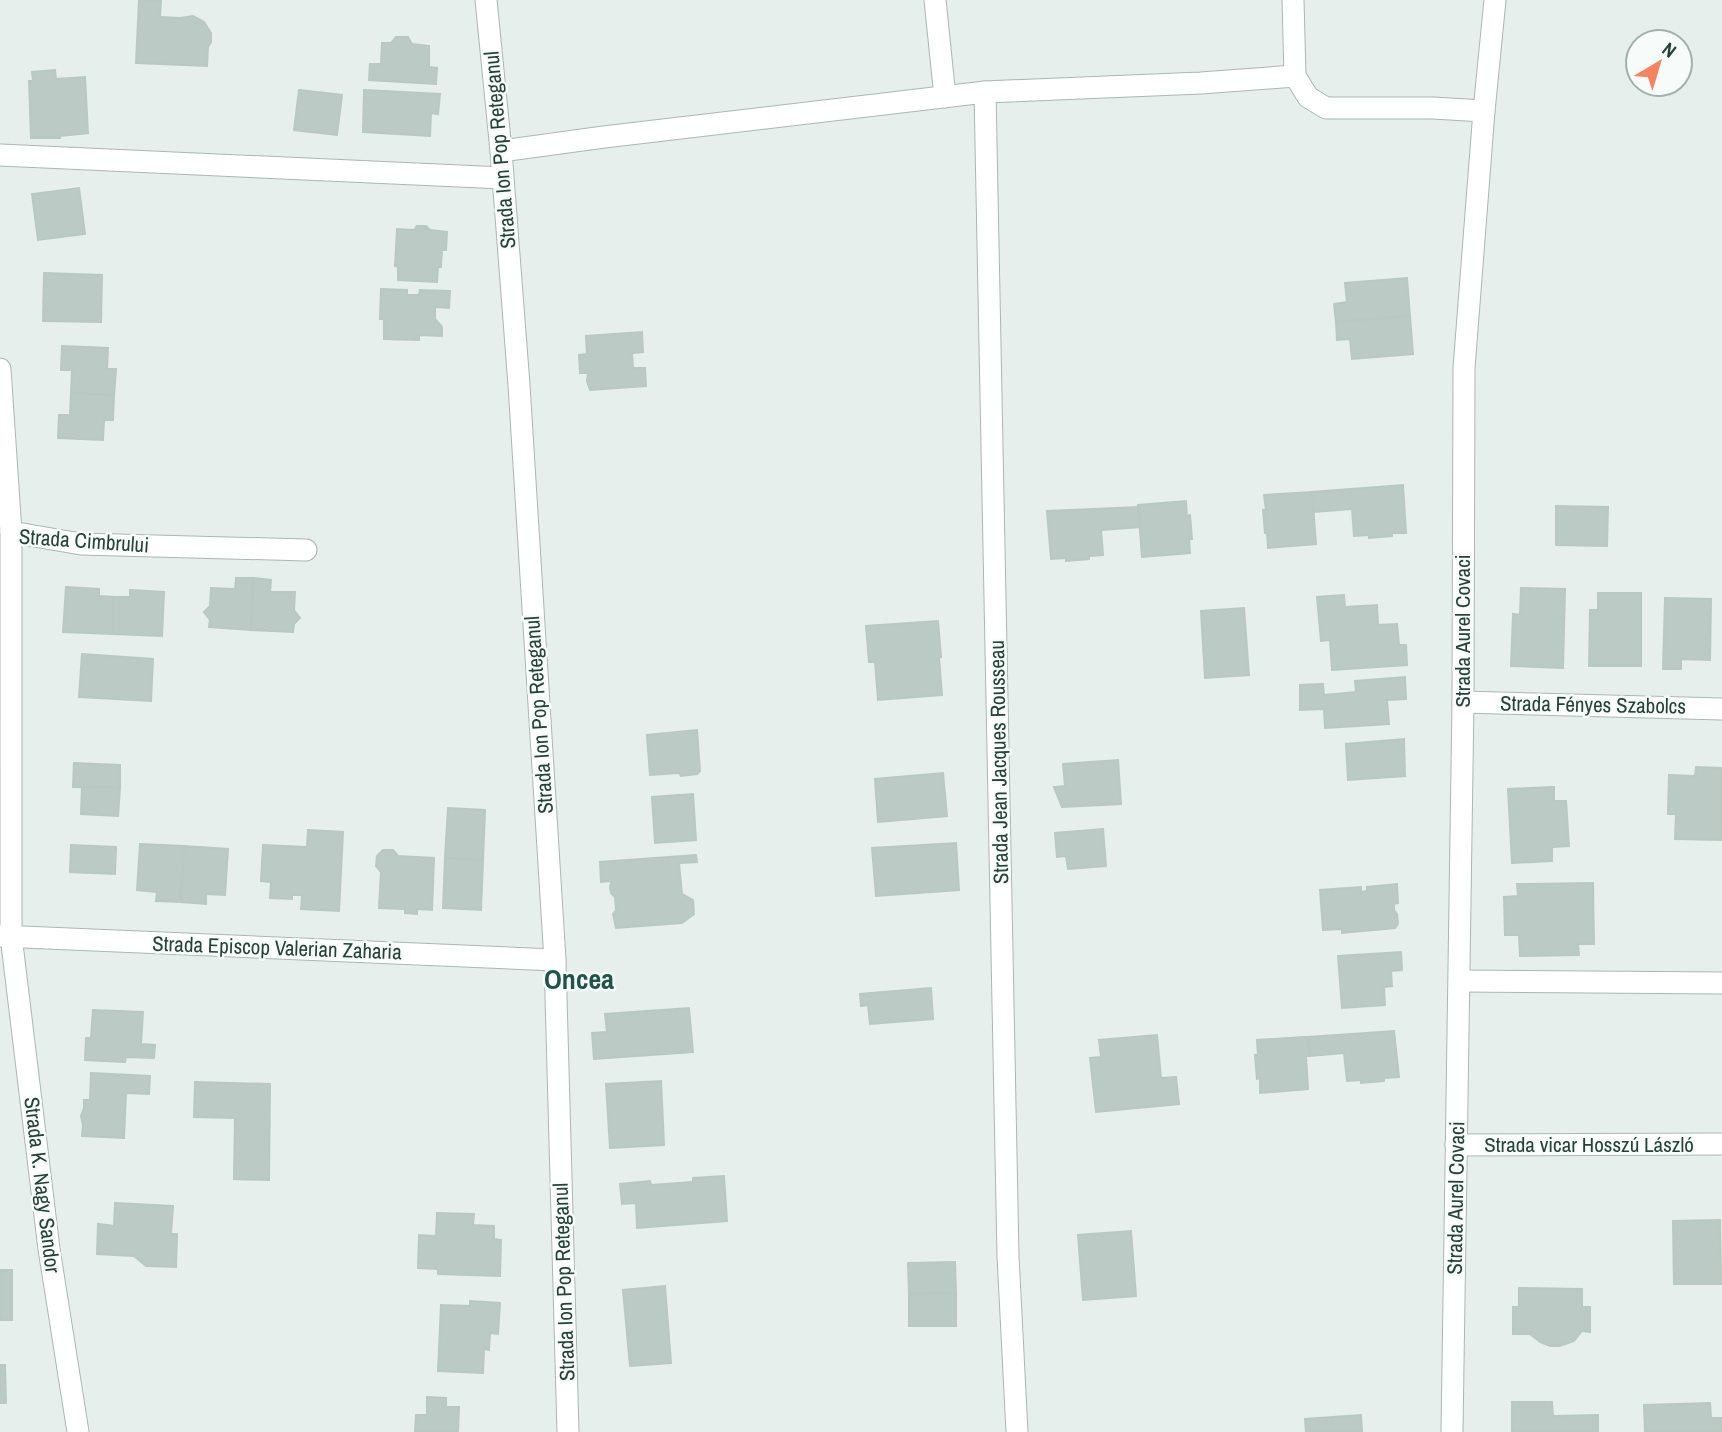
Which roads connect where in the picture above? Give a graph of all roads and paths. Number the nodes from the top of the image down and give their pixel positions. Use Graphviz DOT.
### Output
graph roads {
  1 [pos="486,0"];
  2 [pos="935,0"];
  3 [pos="1293,0"];
  4 [pos="1495,0"];
  5 [pos="1295,76"];
  6 [pos="985,92"];
  7 [pos="945,97"];
  8 [pos="1484,111"];
  9 [pos="501,151"];
  10 [pos="0,155"];
  11 [pos="503,178"];
  12 [pos="0,369"];
  13 [pos="11,532"];
  14 [pos="306,550"];
  15 [pos="1463,702"];
  16 [pos="1722,709"];
  17 [pos="6,936"];
  18 [pos="555,960"];
  19 [pos="1460,981"];
  20 [pos="1722,983"];
  21 [pos="1722,1144"];
  22 [pos="1457,1146"];
  23 [pos="79,1432"];
  24 [pos="568,1432"];
  25 [pos="1017,1432"];
  26 [pos="1452,1432"];
  1 -- 9 [label="street, Strada Ion Pop Reteganul"];
  2 -- 7 [label="street"];
  3 -- 5 [label="street"];
  4 -- 8 [label="street, Strada Aurel Covaci"];
  5 -- 6 [label="street"];
  5 -- 8 [label="street"];
  6 -- 7 [label="street"];
  6 -- 25 [label="street, Strada Jean Jacques Rousseau"];
  7 -- 9 [label="street"];
  8 -- 15 [label="street, Strada Aurel Covaci"];
  9 -- 11 [label="street, Strada Ion Pop Reteganul"];
  10 -- 11 [label="street"];
  11 -- 18 [label="street, Strada Ion Pop Reteganul"];
  12 -- 13 [label="street"];
  13 -- 14 [label="street, Strada Cimbrului"];
  13 -- 17 [label="street, Strada Cimbrului"];
  15 -- 16 [label="street, Strada Fényes Szabolcs"];
  15 -- 19 [label="street, Strada Aurel Covaci"];
  17 -- 18 [label="street, Strada Episcop Valerian Zaharia"];
  17 -- 23 [label="street, Strada K. Nagy Sandor"];
  18 -- 24 [label="street, Strada Ion Pop Reteganul"];
  19 -- 20 [label="street"];
  19 -- 22 [label="street, Strada Aurel Covaci"];
  21 -- 22 [label="street, Strada vicar Hosszú László"];
  22 -- 26 [label="street, Strada Aurel Covaci"];
}
